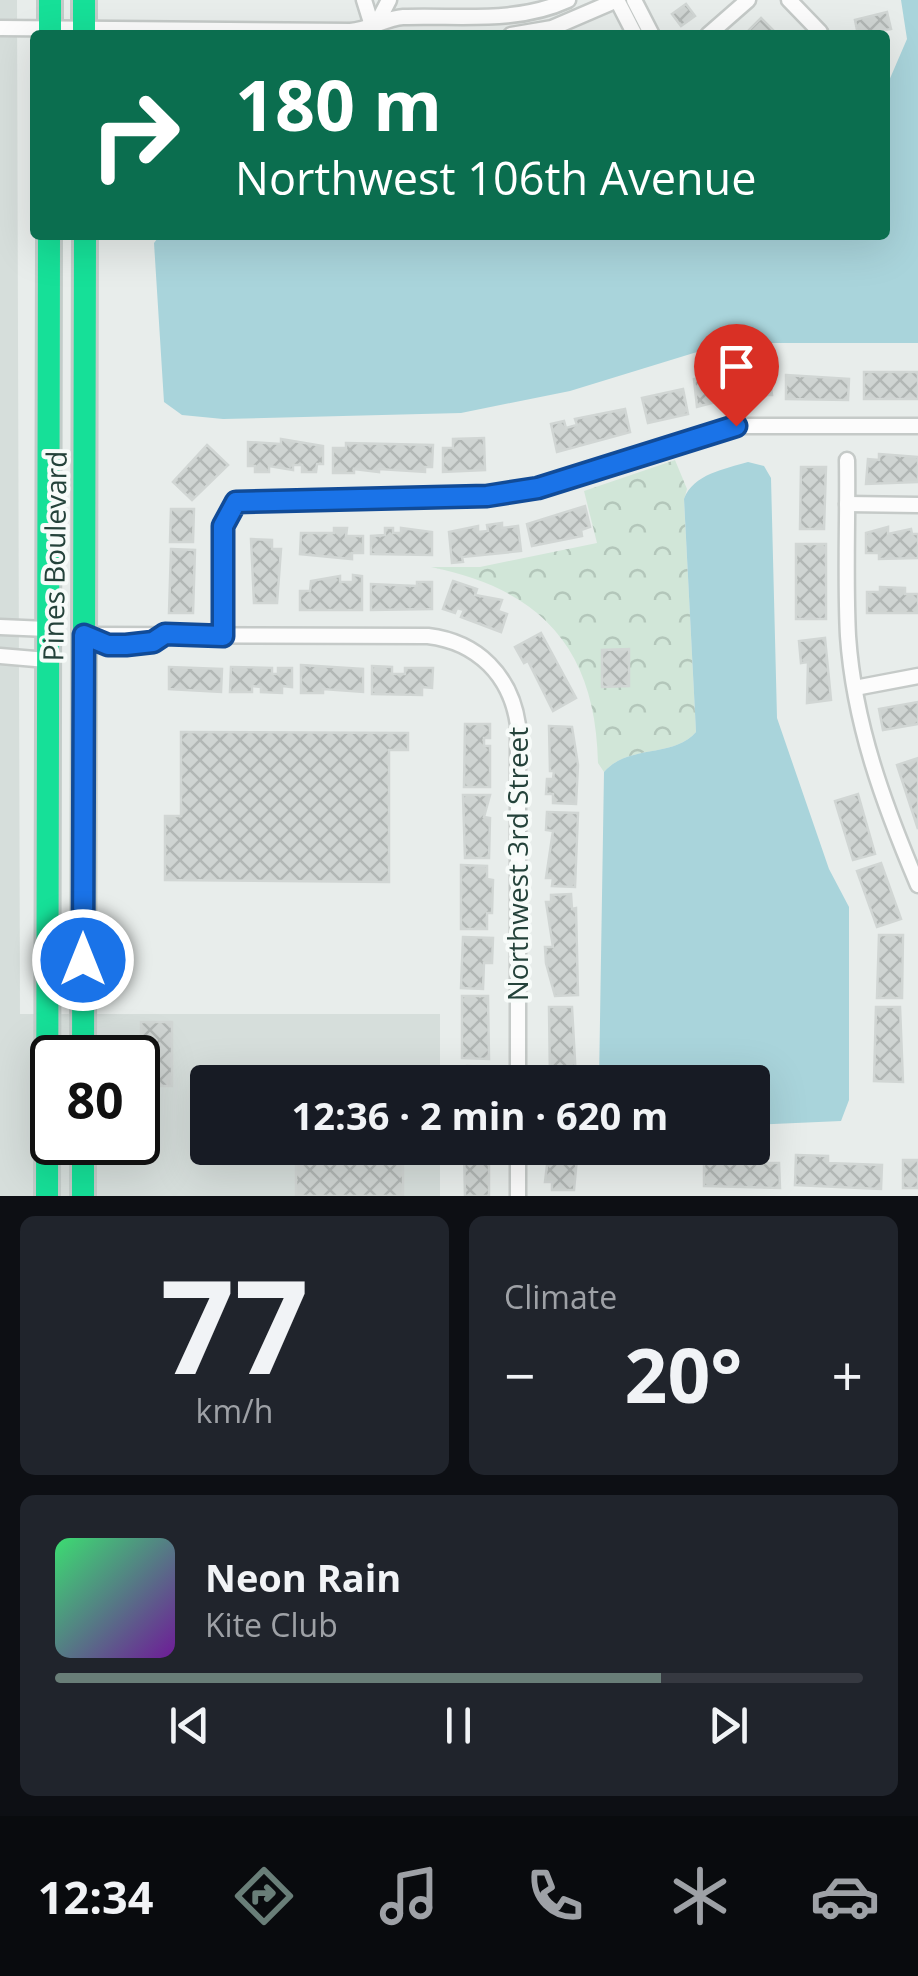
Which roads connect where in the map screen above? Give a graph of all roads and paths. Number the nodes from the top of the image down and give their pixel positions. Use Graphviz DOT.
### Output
graph roads {
  1 [pos="50,0"];
  2 [pos="84,0"];
  3 [pos="364,0"];
  4 [pos="389,0"];
  5 [pos="568,0"];
  6 [pos="617,0"];
  7 [pos="634,0"];
  8 [pos="748,0"];
  9 [pos="788,0"];
  10 [pos="0,28"];
  11 [pos="373,29"];
  12 [pos="33,30"];
  13 [pos="50,30"];
  14 [pos="84,30"];
  15 [pos="361,30"];
  16 [pos="376,30"];
  17 [pos="540,30"];
  18 [pos="632,30"];
  19 [pos="649,30"];
  20 [pos="714,30"];
  21 [pos="818,30"];
  22 [pos="49,240"];
  23 [pos="86,240"];
  24 [pos="918,426"];
  25 [pos="846,460"];
  26 [pos="847,504"];
  27 [pos="918,504"];
  28 [pos="47,594"];
  29 [pos="0,628"];
  30 [pos="47,630"];
  31 [pos="84,635"];
  32 [pos="223,636"];
  33 [pos="0,656"];
  34 [pos="47,660"];
  35 [pos="918,676"];
  36 [pos="855,688"];
  37 [pos="82,692"];
  38 [pos="914,865"];
  39 [pos="918,885"];
  40 [pos="83,1035"];
  41 [pos="518,1065"];
  42 [pos="83,1165"];
  43 [pos="518,1165"];
  44 [pos="48,1196"];
  45 [pos="84,1196"];
  46 [pos="518,1196"];
  1 -- 13 [label="highway"];
  2 -- 14 [label="highway"];
  3 -- 11 [label="street"];
  4 -- 11 [label="street"];
  5 -- 11 [label="street"];
  6 -- 17 [label="street"];
  6 -- 18 [label="street"];
  7 -- 19 [label="street"];
  8 -- 20 [label="street"];
  9 -- 21 [label="street"];
  10 -- 12 [label="street"];
  11 -- 15 [label="street"];
  11 -- 16 [label="street"];
  22 -- 28 [label="highway, Pines Boulevard"];
  23 -- 31 [label="highway, Pines Boulevard"];
  24 -- 32 [label="street"];
  25 -- 26 [label="street"];
  26 -- 27 [label="street"];
  26 -- 36 [label="street"];
  28 -- 30 [label="highway, Pines Boulevard"];
  28 -- 31 [label="highway"];
  29 -- 30 [label="street"];
  30 -- 34 [label="highway, Pines Boulevard"];
  30 -- 37 [label="highway"];
  31 -- 32 [label="street"];
  31 -- 37 [label="highway, Pines Boulevard"];
  32 -- 41 [label="street, Northwest 3rd Street"];
  33 -- 34 [label="street"];
  34 -- 44 [label="highway, Pines Boulevard"];
  35 -- 36 [label="street"];
  36 -- 38 [label="street"];
  37 -- 40 [label="highway, Pines Boulevard"];
  38 -- 39 [label="street"];
  42 -- 45 [label="highway"];
  43 -- 46 [label="street"];
}
